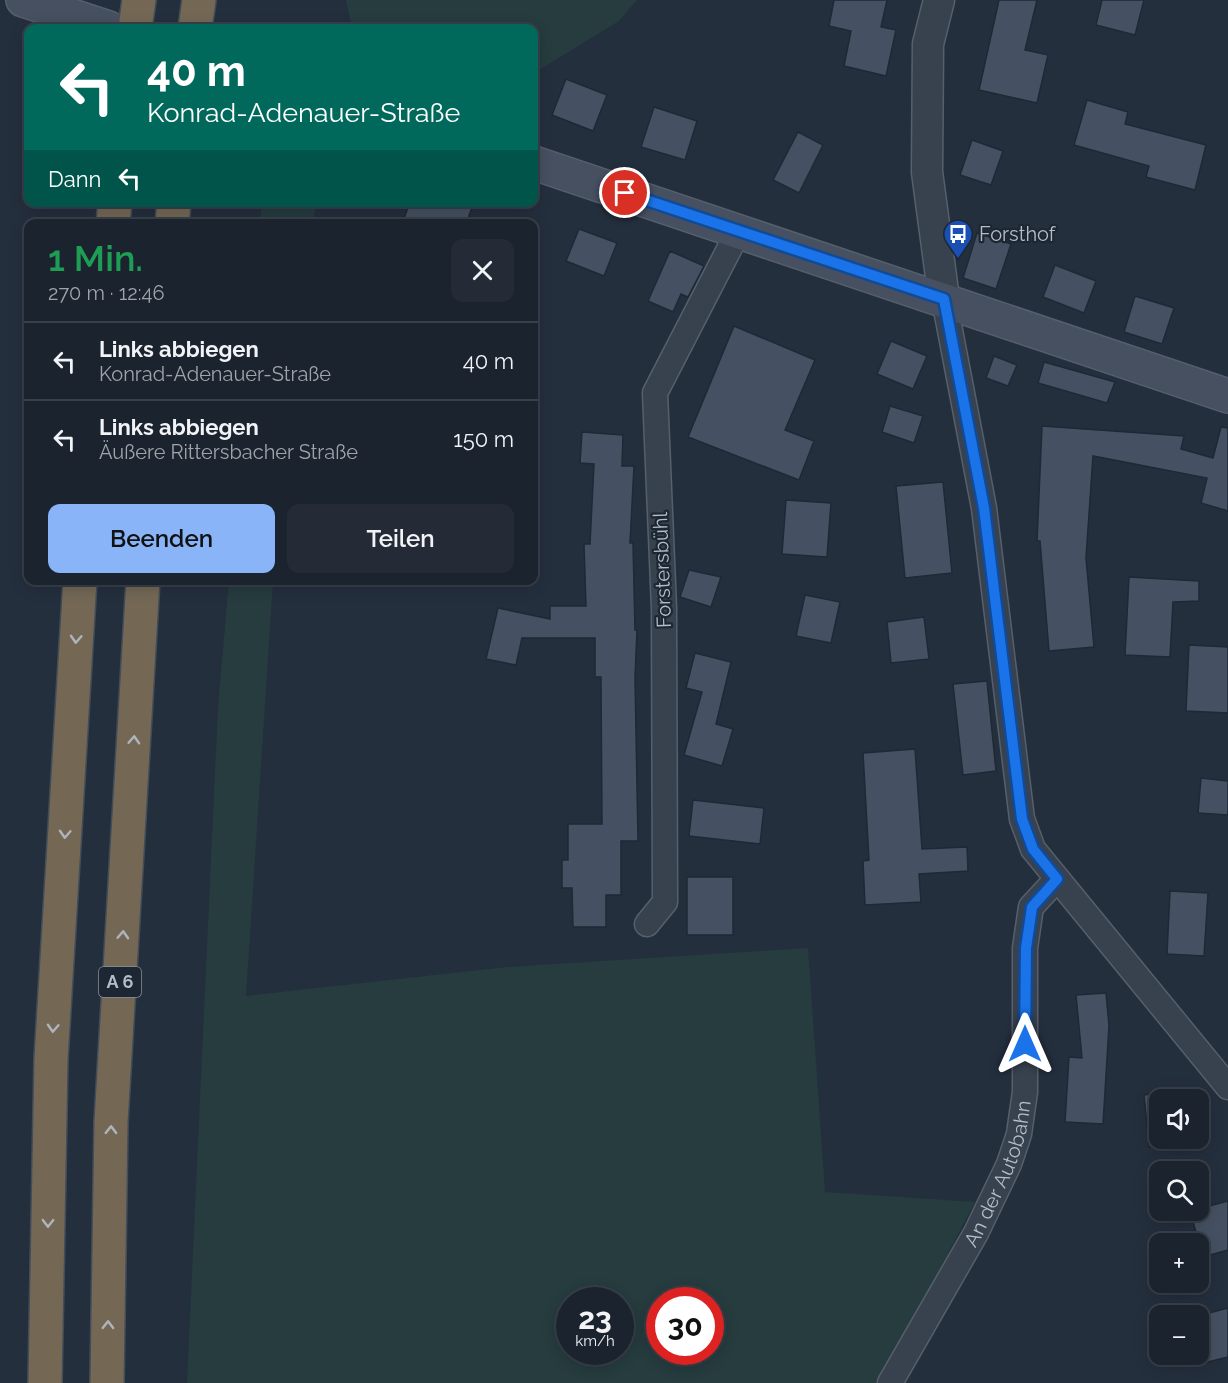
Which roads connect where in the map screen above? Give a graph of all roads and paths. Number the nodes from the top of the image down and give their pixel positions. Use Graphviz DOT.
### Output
graph roads {
  1 [pos="139,0"];
  2 [pos="199,0"];
  3 [pos="939,0"];
  4 [pos="34,3"];
  5 [pos="97,24"];
  6 [pos="136,24"];
  7 [pos="196,24"];
  8 [pos="538,164"];
  9 [pos="739,230"];
  10 [pos="944,299"];
  11 [pos="1228,396"];
  12 [pos="80,585"];
  13 [pos="143,585"];
  14 [pos="1057,879"];
  15 [pos="647,924"];
  16 [pos="1228,1088"];
  17 [pos="45,1383"];
  18 [pos="107,1383"];
  19 [pos="890,1383"];
  1 -- 6 [label="highway"];
  2 -- 7 [label="highway"];
  3 -- 10 [label="street"];
  4 -- 5 [label="main road"];
  8 -- 9 [label="main road"];
  9 -- 10 [label="main road"];
  9 -- 15 [label="street, Forstersbühl"];
  10 -- 11 [label="main road"];
  10 -- 14 [label="street"];
  12 -- 17 [label="highway, one-way"];
  18 -- 13 [label="highway, A 6, one-way"];
  14 -- 16 [label="street"];
  14 -- 19 [label="street, An der Autobahn"];
}
